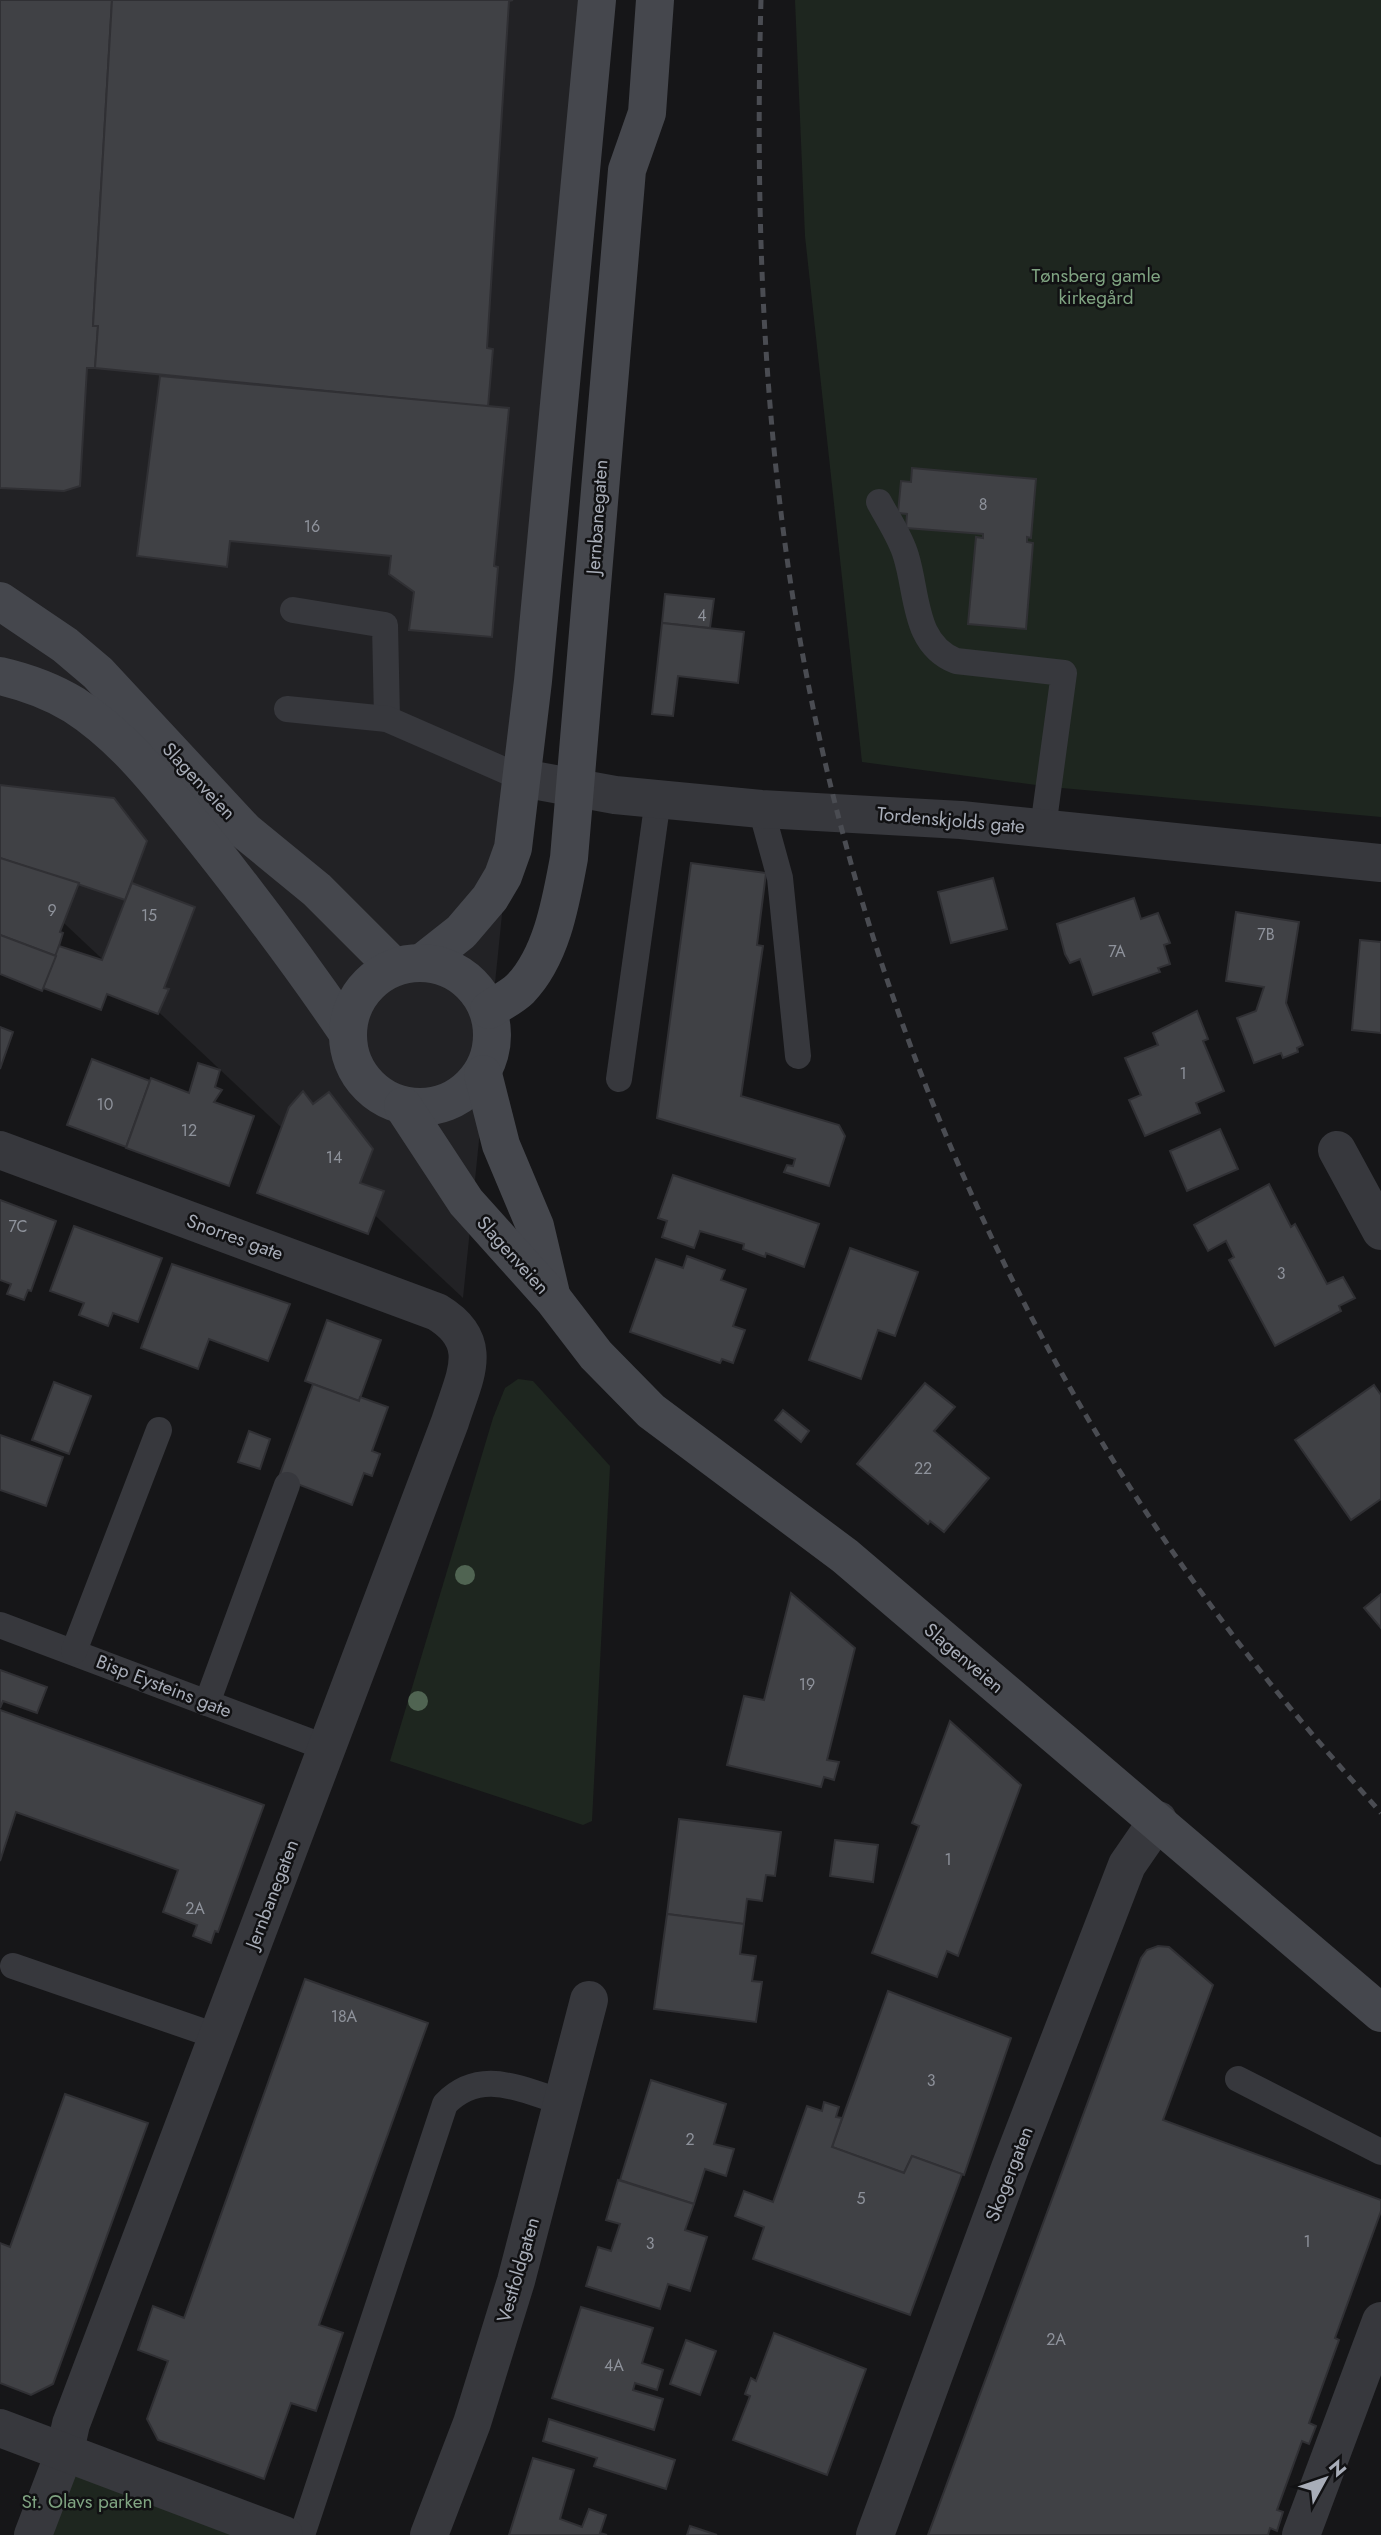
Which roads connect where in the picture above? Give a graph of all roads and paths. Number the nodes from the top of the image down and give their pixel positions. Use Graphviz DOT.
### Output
graph roads {
  1 [pos="597,0"];
  2 [pos="655,0"];
  3 [pos="879,502"];
  4 [pos="0,601"];
  5 [pos="293,610"];
  6 [pos="0,676"];
  7 [pos="287,709"];
  8 [pos="387,719"];
  9 [pos="522,778"];
  10 [pos="576,787"];
  11 [pos="658,799"];
  12 [pos="761,809"];
  13 [pos="1043,828"];
  14 [pos="1381,863"];
  15 [pos="408,965"];
  16 [pos="489,1010"];
  17 [pos="347,1032"];
  18 [pos="798,1056"];
  19 [pos="483,1074"];
  20 [pos="619,1079"];
  21 [pos="404,1106"];
  22 [pos="0,1150"];
  23 [pos="1337,1150"];
  24 [pos="1381,1231"];
  25 [pos="553,1299"];
  26 [pos="464,1335"];
  27 [pos="159,1430"];
  28 [pos="287,1485"];
  29 [pos="0,1625"];
  30 [pos="74,1651"];
  31 [pos="207,1703"];
  32 [pos="327,1748"];
  33 [pos="1158,1820"];
  34 [pos="13,1966"];
  35 [pos="589,2000"];
  36 [pos="1381,2013"];
  37 [pos="219,2036"];
  38 [pos="1238,2079"];
  39 [pos="563,2102"];
  40 [pos="1381,2152"];
  41 [pos="1381,2321"];
  42 [pos="0,2428"];
  43 [pos="65,2451"];
  44 [pos="33,2535"];
  45 [pos="284,2535"];
  46 [pos="302,2535"];
  47 [pos="429,2535"];
  48 [pos="875,2535"];
  49 [pos="1301,2535"];
  1 -- 9 [label="main road"];
  2 -- 10 [label="main road, Jernbanegaten"];
  3 -- 13 [label="lane"];
  4 -- 15 [label="main road, Slagenveien"];
  5 -- 8 [label="lane"];
  6 -- 17 [label="main road, Slagenveien"];
  7 -- 8 [label="lane"];
  8 -- 9 [label="lane"];
  9 -- 10 [label="street, Tordenskjolds gate"];
  9 -- 15 [label="main road"];
  10 -- 11 [label="street, Tordenskjolds gate"];
  10 -- 16 [label="main road, Jernbanegaten"];
  11 -- 12 [label="street, Tordenskjolds gate"];
  11 -- 20 [label="lane"];
  12 -- 13 [label="street, Tordenskjolds gate"];
  12 -- 18 [label="lane"];
  13 -- 14 [label="street, Tordenskjolds gate"];
  15 -- 16 [label="main road, Slagenveien"];
  15 -- 17 [label="main road"];
  16 -- 19 [label="main road"];
  17 -- 21 [label="main road, Slagenveien"];
  19 -- 21 [label="main road, Slagenveien"];
  19 -- 25 [label="main road, Slagenveien"];
  21 -- 25 [label="main road, Slagenveien"];
  22 -- 26 [label="street, Snorres gate"];
  23 -- 24 [label="street"];
  25 -- 33 [label="main road, Slagenveien"];
  26 -- 32 [label="street, Jernbanegaten"];
  27 -- 30 [label="lane"];
  28 -- 31 [label="lane"];
  29 -- 30 [label="lane, Bisp Eysteins gate"];
  30 -- 31 [label="lane, Bisp Eysteins gate"];
  31 -- 32 [label="lane, Bisp Eysteins gate"];
  32 -- 37 [label="street, Jernbanegaten"];
  33 -- 36 [label="main road, Slagenveien"];
  33 -- 48 [label="street, Skogergaten"];
  34 -- 37 [label="lane"];
  35 -- 39 [label="street, Vestfoldgaten"];
  37 -- 43 [label="street, Jernbanegaten"];
  38 -- 40 [label="lane"];
  39 -- 46 [label="lane"];
  39 -- 47 [label="street, Vestfoldgaten"];
  41 -- 49 [label="street"];
  42 -- 43 [label="street"];
  43 -- 44 [label="street, Jernbanegaten"];
  43 -- 45 [label="street"];
}
